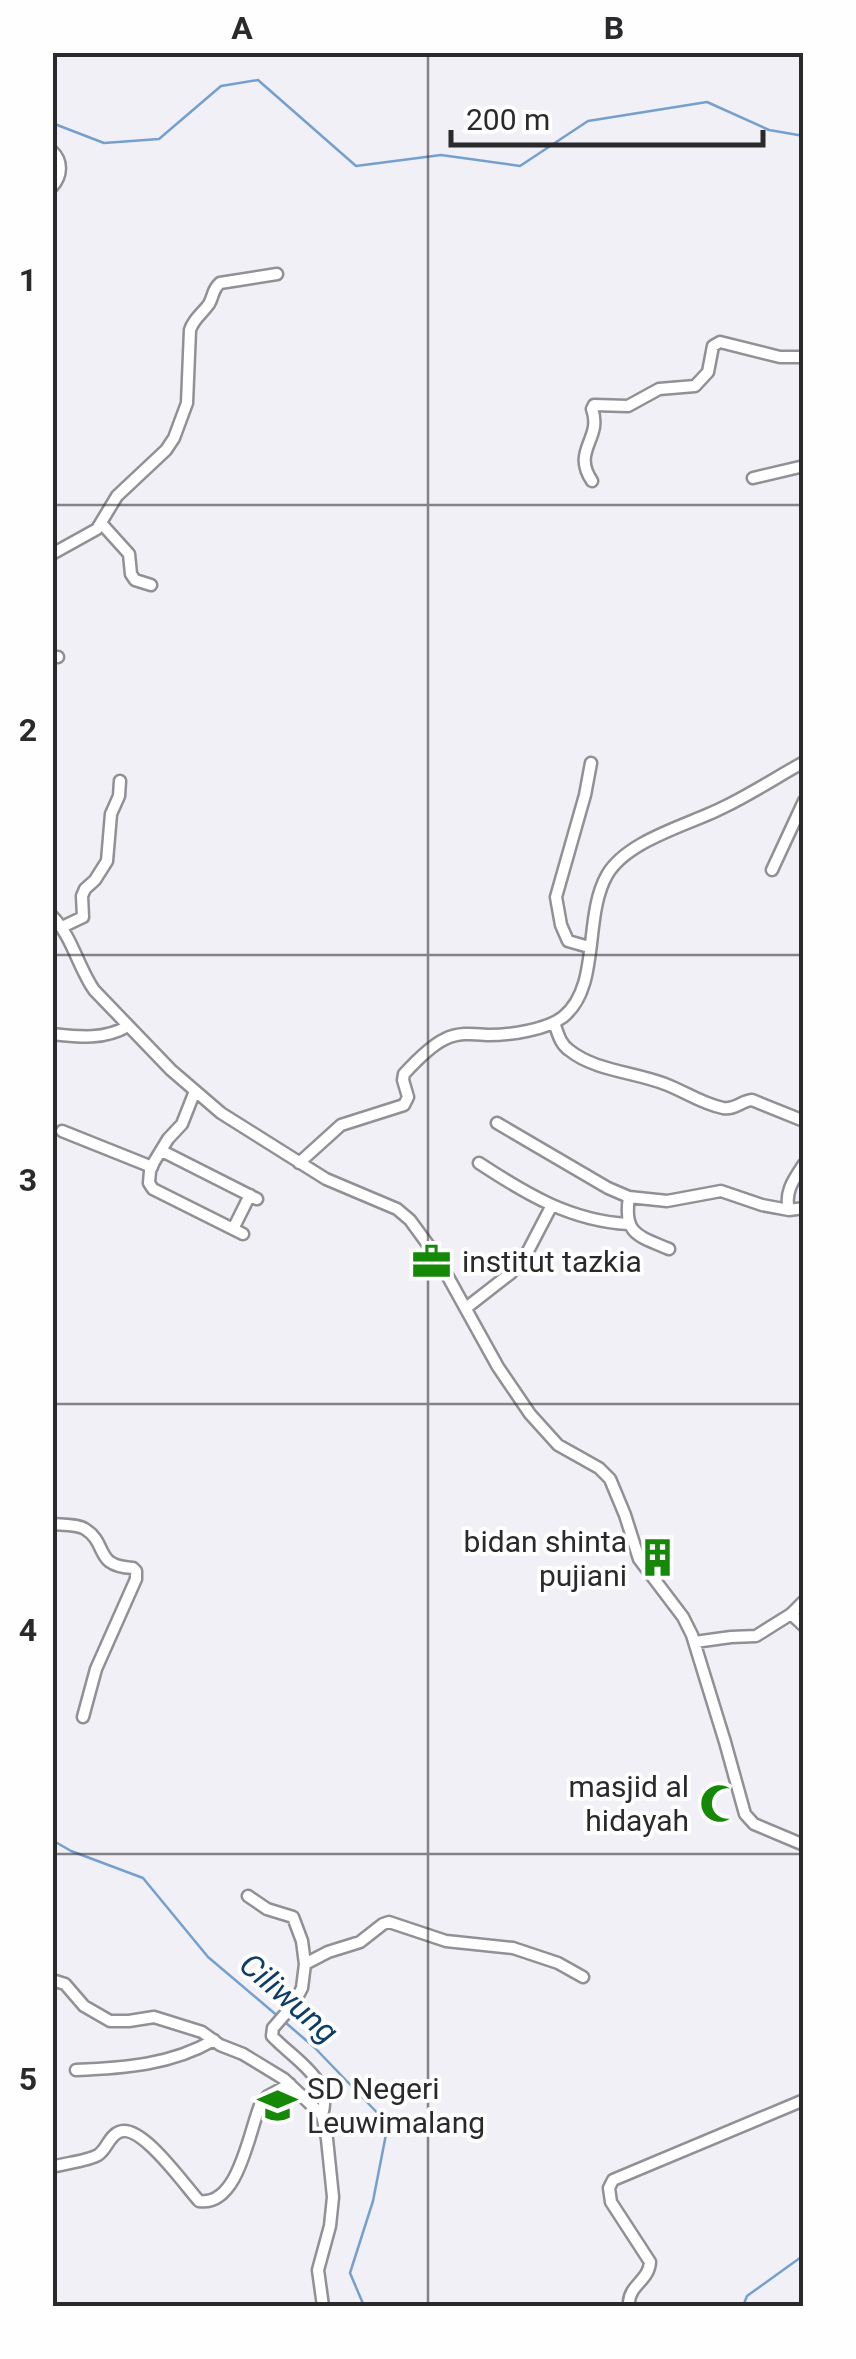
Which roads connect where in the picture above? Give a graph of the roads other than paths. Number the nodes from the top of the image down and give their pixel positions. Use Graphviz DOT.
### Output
graph roads {
  1 [pos="52,150"];
  2 [pos="52,186"];
  3 [pos="277,274"];
  4 [pos="804,358"];
  5 [pos="804,466"];
  6 [pos="753,478"];
  7 [pos="592,481"];
  8 [pos="101,524"];
  9 [pos="52,554"];
  10 [pos="151,585"];
  11 [pos="804,762"];
  12 [pos="591,763"];
  13 [pos="120,782"];
  14 [pos="804,801"];
  15 [pos="772,870"];
  16 [pos="52,916"];
  17 [pos="62,927"];
  18 [pos="590,947"];
  19 [pos="554,1023"];
  20 [pos="128,1026"];
  21 [pos="52,1034"];
  22 [pos="195,1092"];
  23 [pos="804,1121"];
  24 [pos="497,1122"];
  25 [pos="62,1131"];
  26 [pos="162,1151"];
  27 [pos="299,1163"];
  28 [pos="479,1163"];
  29 [pos="804,1164"];
  30 [pos="152,1167"];
  31 [pos="629,1197"];
  32 [pos="552,1206"];
  33 [pos="804,1208"];
  34 [pos="789,1210"];
  35 [pos="628,1224"];
  36 [pos="669,1248"];
  37 [pos="466,1308"];
  38 [pos="52,1524"];
  39 [pos="804,1601"];
  40 [pos="791,1614"];
  41 [pos="804,1626"];
  42 [pos="695,1642"];
  43 [pos="84,1717"];
  44 [pos="804,1845"];
  45 [pos="248,1896"];
  46 [pos="305,1964"];
  47 [pos="583,1977"];
  48 [pos="52,1980"];
  49 [pos="214,2040"];
  50 [pos="76,2070"];
  51 [pos="290,2084"];
  52 [pos="804,2100"];
  53 [pos="322,2115"];
  54 [pos="52,2166"];
  55 [pos="629,2302"];
  56 [pos="323,2306"];
  1 -- 2 [label="street"];
  3 -- 8 [label="street"];
  4 -- 7 [label="street"];
  5 -- 6 [label="street"];
  8 -- 9 [label="street"];
  8 -- 10 [label="street"];
  11 -- 18 [label="street"];
  12 -- 18 [label="street"];
  13 -- 17 [label="street"];
  14 -- 15 [label="street"];
  16 -- 17 [label="street"];
  17 -- 20 [label="street"];
  18 -- 19 [label="street"];
  19 -- 23 [label="street"];
  19 -- 27 [label="street"];
  20 -- 21 [label="street"];
  20 -- 22 [label="street"];
  22 -- 26 [label="street"];
  22 -- 27 [label="street"];
  24 -- 31 [label="street"];
  25 -- 30 [label="street"];
  26 -- 30 [label="street"];
  26 -- 30 [label="street"];
  27 -- 37 [label="street"];
  28 -- 32 [label="street"];
  29 -- 34 [label="street"];
  31 -- 34 [label="street"];
  31 -- 35 [label="street"];
  32 -- 35 [label="street"];
  32 -- 37 [label="street"];
  33 -- 34 [label="street"];
  35 -- 36 [label="street"];
  37 -- 42 [label="street"];
  38 -- 43 [label="street"];
  39 -- 40 [label="street"];
  40 -- 41 [label="street"];
  40 -- 42 [label="street"];
  42 -- 44 [label="street"];
  45 -- 46 [label="street"];
  46 -- 47 [label="street"];
  46 -- 53 [label="street"];
  48 -- 49 [label="street"];
  49 -- 50 [label="street"];
  49 -- 51 [label="street"];
  51 -- 53 [label="street"];
  51 -- 54 [label="street"];
  52 -- 55 [label="street"];
  53 -- 56 [label="street"];
}
